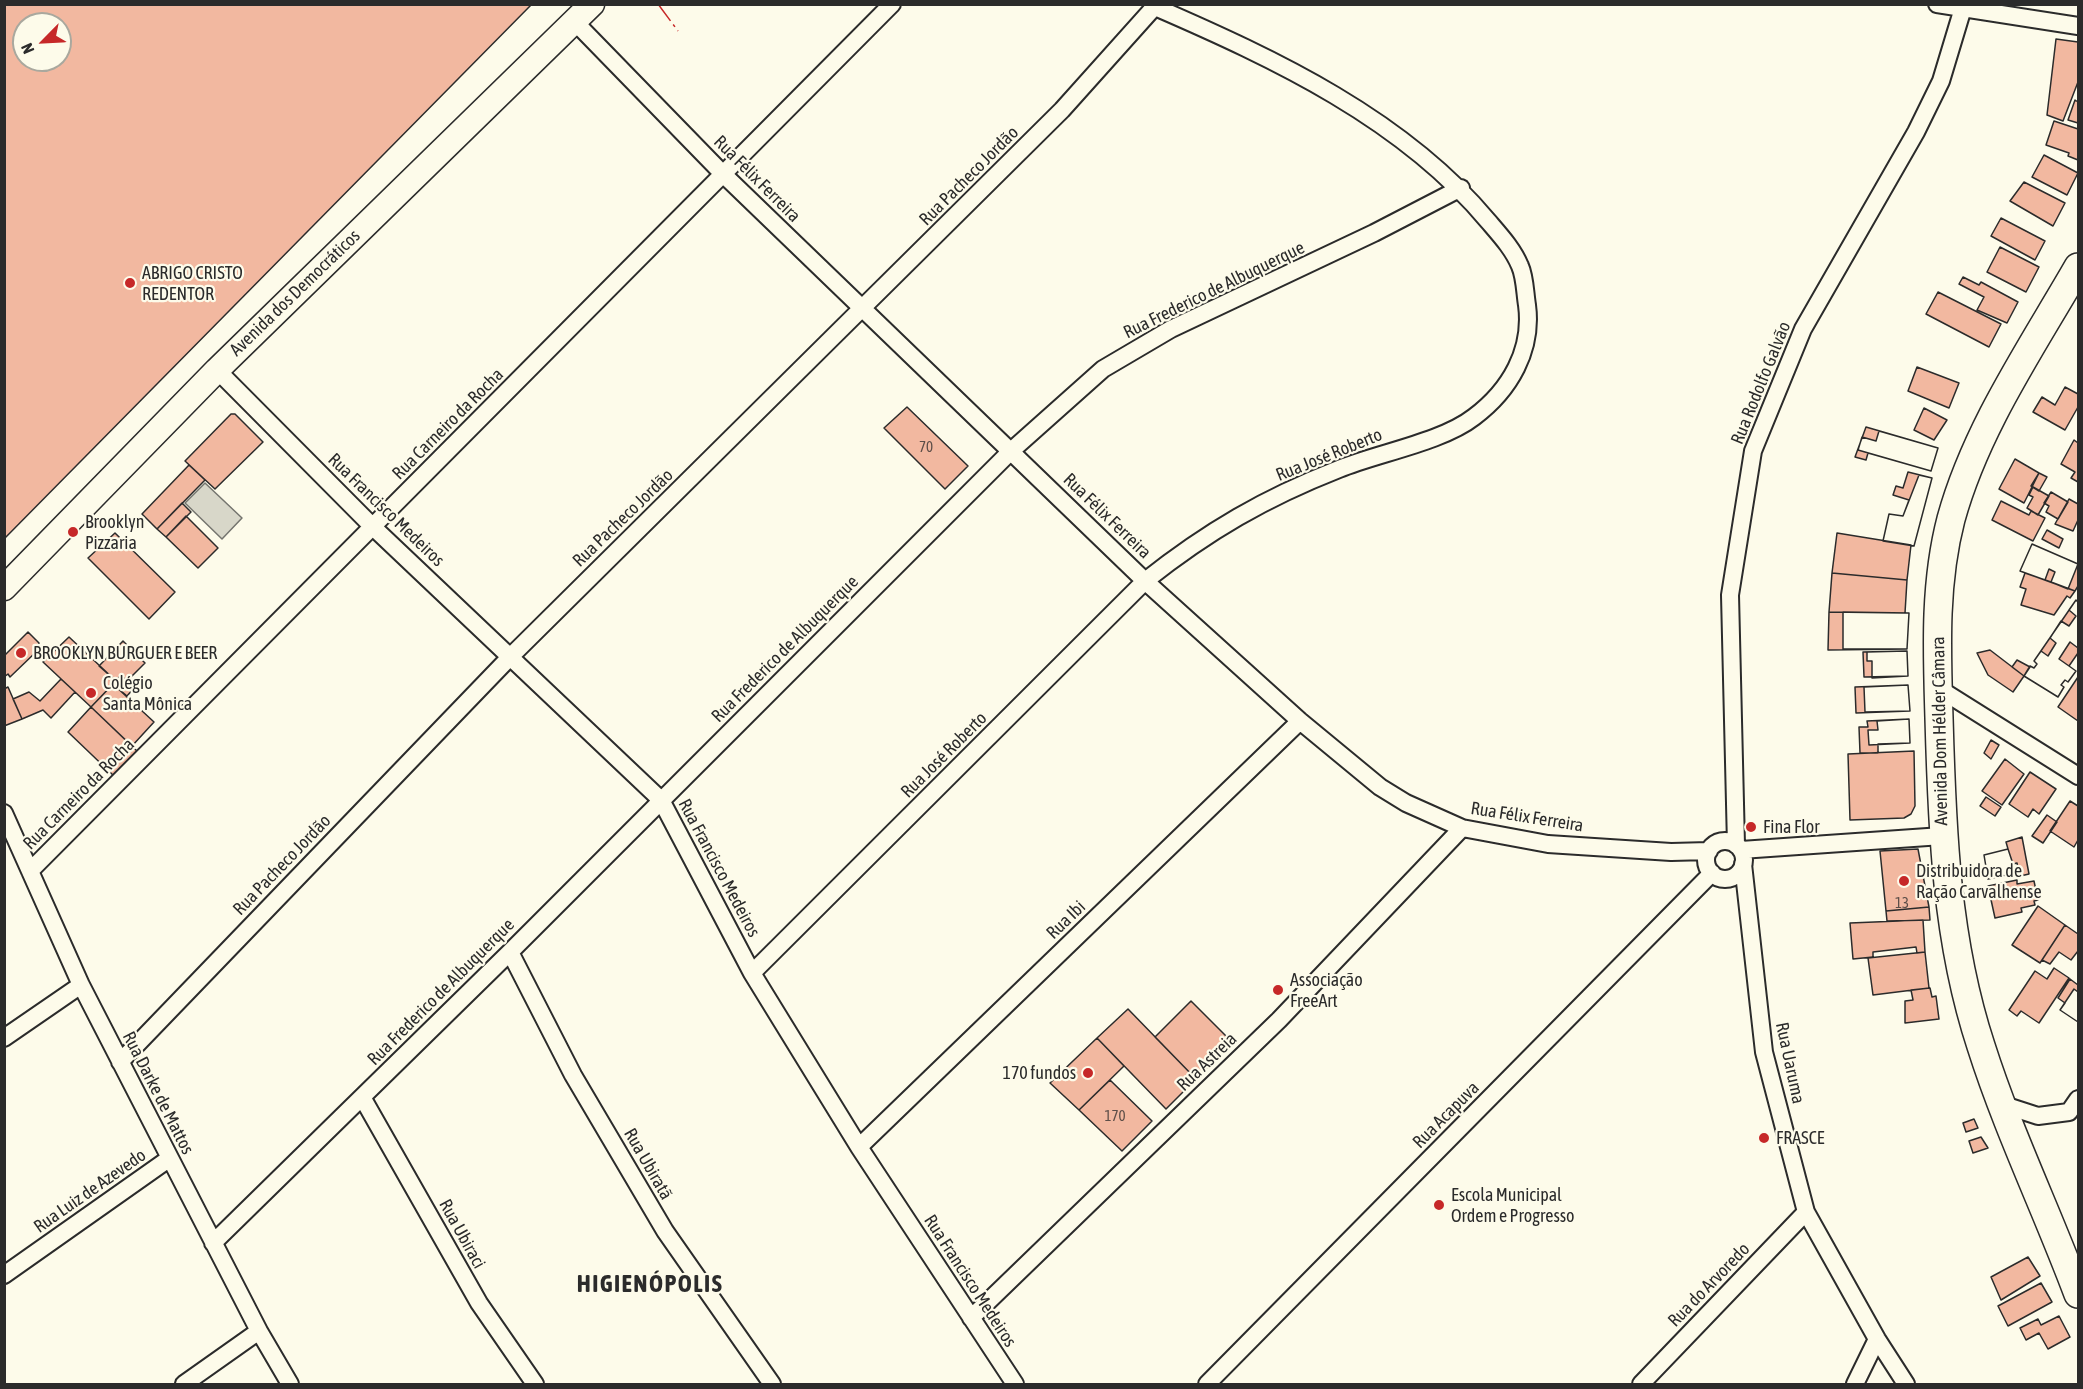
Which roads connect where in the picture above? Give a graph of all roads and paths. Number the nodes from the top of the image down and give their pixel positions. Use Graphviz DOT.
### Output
graph roads {
  1 [pos="592,4"];
  2 [pos="892,4"];
  3 [pos="1937,4"];
  4 [pos="1156,6"];
  5 [pos="1964,8"];
  6 [pos="575,22"];
  7 [pos="2079,26"];
  8 [pos="723,174"];
  9 [pos="1461,188"];
  10 [pos="2079,267"];
  11 [pos="863,310"];
  12 [pos="217,370"];
  13 [pos="1011,451"];
  14 [pos="373,527"];
  15 [pos="1145,581"];
  16 [pos="4,588"];
  17 [pos="511,656"];
  18 [pos="1938,688"];
  19 [pos="1300,721"];
  20 [pos="2079,776"];
  21 [pos="661,800"];
  22 [pos="4,813"];
  23 [pos="1462,828"];
  24 [pos="1942,836"];
  25 [pos="1709,851"];
  26 [pos="1740,853"];
  27 [pos="30,871"];
  28 [pos="1712,873"];
  29 [pos="510,952"];
  30 [pos="752,973"];
  31 [pos="81,985"];
  32 [pos="4,1038"];
  33 [pos="120,1062"];
  34 [pos="362,1097"];
  35 [pos="2001,1104"];
  36 [pos="2075,1109"];
  37 [pos="2038,1116"];
  38 [pos="2017,1144"];
  39 [pos="859,1147"];
  40 [pos="170,1158"];
  41 [pos="2047,1211"];
  42 [pos="1806,1212"];
  43 [pos="213,1243"];
  44 [pos="2079,1257"];
  45 [pos="4,1275"];
  46 [pos="2079,1294"];
  47 [pos="971,1318"];
  48 [pos="259,1330"];
  49 [pos="1877,1339"];
  50 [pos="184,1384"];
  51 [pos="290,1384"];
  52 [pos="535,1384"];
  53 [pos="772,1384"];
  54 [pos="1015,1384"];
  55 [pos="1207,1384"];
  56 [pos="1641,1384"];
  57 [pos="1855,1384"];
  58 [pos="1906,1384"];
  1 -- 6 [label="street, Avenida dos Democráticos"];
  2 -- 8 [label="street, Rua Carneiro da Rocha"];
  3 -- 5 [label="street"];
  4 -- 9 [label="street, Rua José Roberto"];
  4 -- 11 [label="street, Rua Pacheco Jordão"];
  5 -- 7 [label="street"];
  5 -- 26 [label="street, Rua Rodolfo Galvão"];
  6 -- 8 [label="street, Rua Félix Ferreira"];
  6 -- 12 [label="street, Avenida dos Democráticos"];
  8 -- 11 [label="street, Rua Félix Ferreira"];
  8 -- 14 [label="street, Rua Carneiro da Rocha"];
  9 -- 13 [label="street, Rua Frederico de Albuquerque"];
  9 -- 15 [label="street, Rua José Roberto"];
  10 -- 18 [label="main road, Avenida Dom Hélder Câmara"];
  11 -- 13 [label="street, Rua Félix Ferreira"];
  11 -- 17 [label="street, Rua Pacheco Jordão"];
  12 -- 14 [label="street, Rua Francisco Medeiros"];
  12 -- 16 [label="street, Avenida dos Democráticos"];
  13 -- 15 [label="street, Rua Félix Ferreira"];
  13 -- 21 [label="street, Rua Frederico de Albuquerque"];
  14 -- 17 [label="street, Rua Francisco Medeiros"];
  14 -- 27 [label="street, Rua Carneiro da Rocha"];
  15 -- 19 [label="street, Rua Félix Ferreira"];
  15 -- 30 [label="street, Rua José Roberto"];
  17 -- 21 [label="street, Rua Francisco Medeiros"];
  17 -- 33 [label="street, Rua Pacheco Jordão"];
  18 -- 20 [label="street"];
  18 -- 24 [label="main road, Avenida Dom Hélder Câmara"];
  19 -- 23 [label="street, Rua Félix Ferreira"];
  19 -- 39 [label="street, Rua Ibi"];
  21 -- 29 [label="street, Rua Frederico de Albuquerque"];
  21 -- 30 [label="street, Rua Francisco Medeiros"];
  22 -- 27 [label="street, Rua Darke de Mattos"];
  23 -- 25 [label="street, Rua Félix Ferreira"];
  23 -- 47 [label="street, Rua Astreia"];
  24 -- 26 [label="street"];
  24 -- 35 [label="main road, Avenida Dom Hélder Câmara"];
  25 -- 26 [label="street"];
  25 -- 28 [label="street"];
  26 -- 28 [label="street"];
  26 -- 42 [label="street, Rua Uaruma"];
  27 -- 31 [label="street, Rua Darke de Mattos"];
  28 -- 55 [label="street, Rua Acapuva"];
  29 -- 34 [label="street, Rua Frederico de Albuquerque"];
  29 -- 53 [label="street, Rua Ubiratã"];
  30 -- 39 [label="street, Rua Francisco Medeiros"];
  31 -- 32 [label="street"];
  31 -- 33 [label="street, Rua Darke de Mattos"];
  33 -- 40 [label="street, Rua Darke de Mattos"];
  34 -- 43 [label="street, Rua Frederico de Albuquerque"];
  34 -- 52 [label="street, Rua Ubiraci"];
  35 -- 37 [label="street"];
  35 -- 38 [label="main road, Avenida Dom Hélder Câmara"];
  36 -- 37 [label="street"];
  37 -- 38 [label="street"];
  38 -- 41 [label="main road, Avenida Dom Hélder Câmara"];
  39 -- 47 [label="street, Rua Francisco Medeiros"];
  40 -- 43 [label="street, Rua Darke de Mattos"];
  40 -- 45 [label="street, Rua Luiz de Azevedo"];
  41 -- 44 [label="main road, Avenida Dom Hélder Câmara"];
  41 -- 46 [label="main road, Avenida Dom Hélder Câmara"];
  42 -- 49 [label="street, Rua Uaruma"];
  42 -- 56 [label="street, Rua do Arvoredo"];
  43 -- 48 [label="street, Rua Darke de Mattos"];
  47 -- 54 [label="street, Rua Francisco Medeiros"];
  48 -- 50 [label="street"];
  48 -- 51 [label="street, Rua Darke de Mattos"];
  49 -- 57 [label="street"];
  49 -- 58 [label="street, Rua Uaruma"];
}
